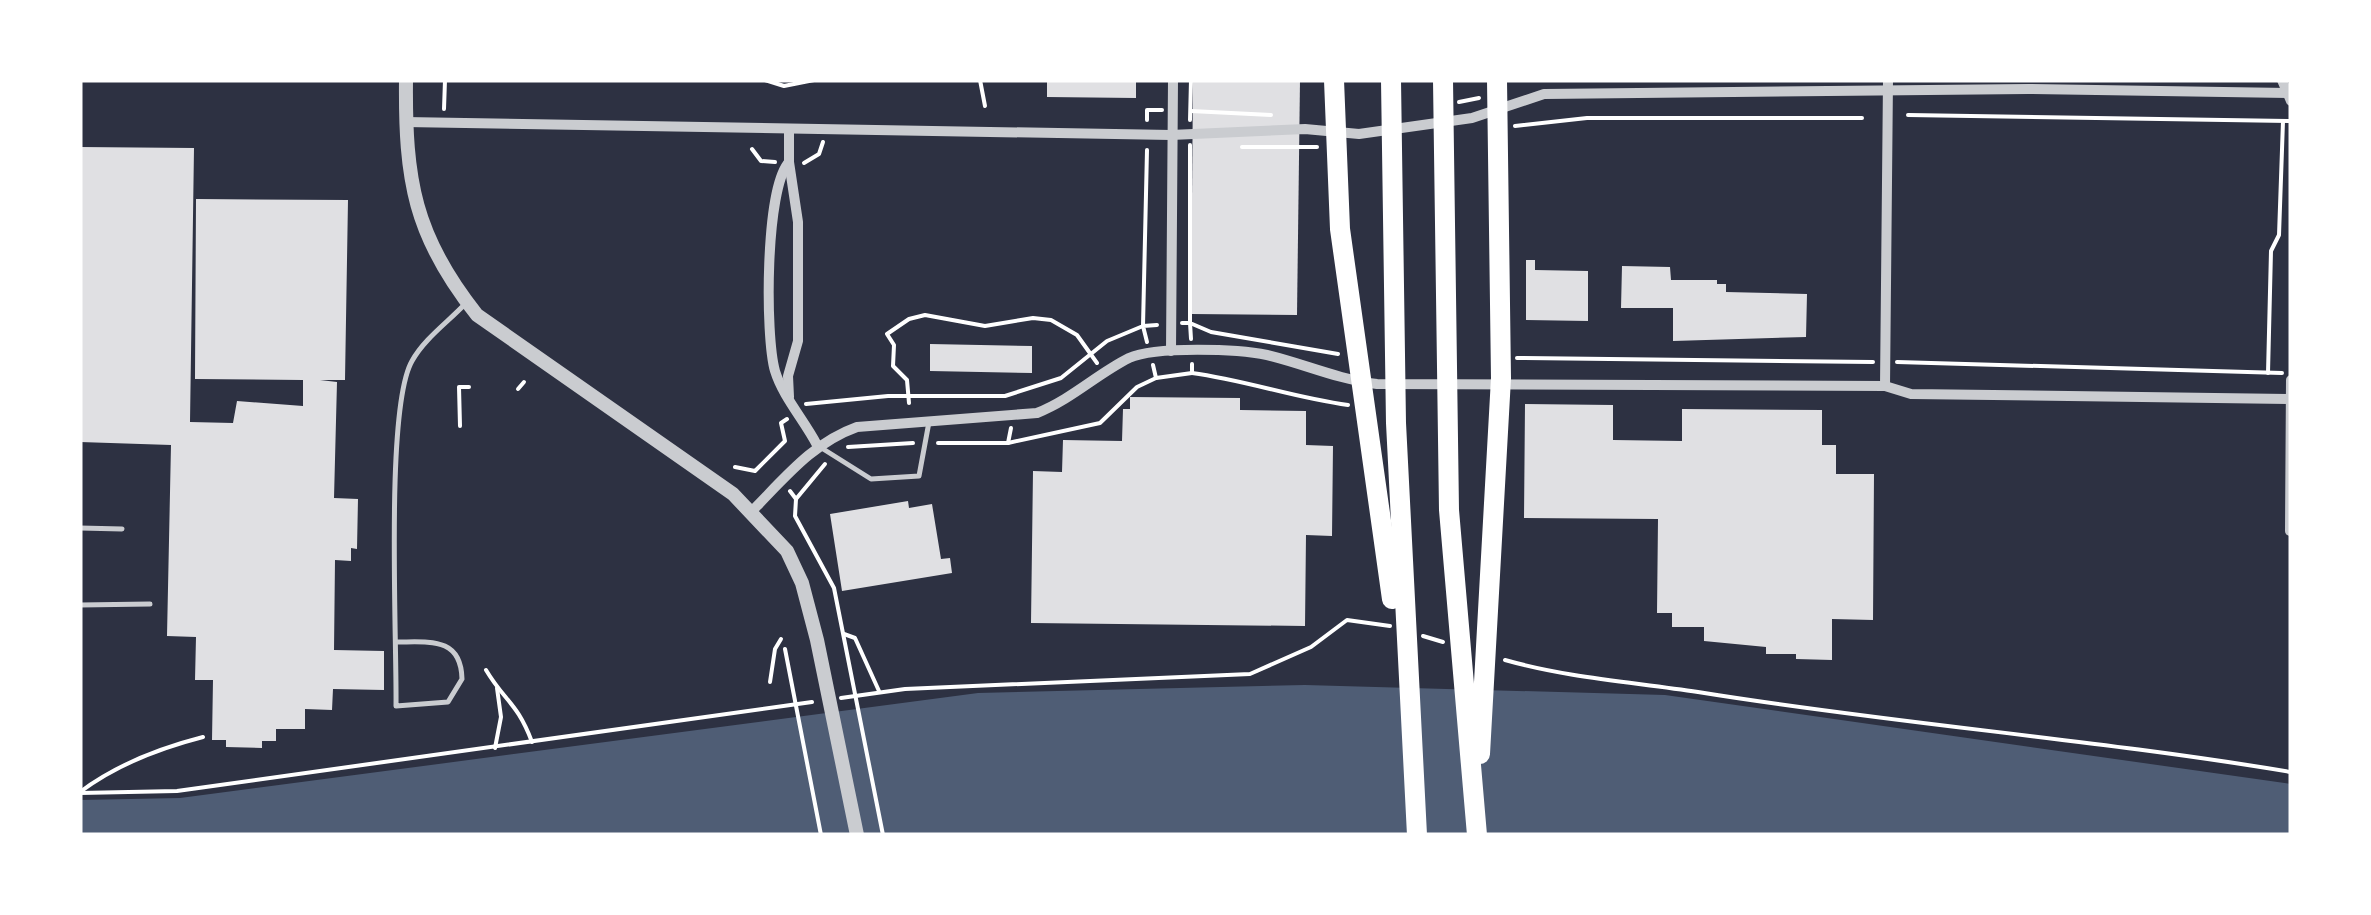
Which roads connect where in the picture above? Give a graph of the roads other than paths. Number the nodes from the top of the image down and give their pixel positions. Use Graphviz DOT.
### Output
graph roads {
  1 [pos="406,80"];
  2 [pos="1172,80"];
  3 [pos="1334,80"];
  4 [pos="1392,80"];
  5 [pos="1443,80"];
  6 [pos="1497,80"];
  7 [pos="2282,80"];
  8 [pos="1888,86"];
  9 [pos="2290,96"];
  10 [pos="405,122"];
  11 [pos="789,130"];
  12 [pos="1171,135"];
  13 [pos="788,162"];
  14 [pos="467,302"];
  15 [pos="1171,351"];
  16 [pos="2291,380"];
  17 [pos="1884,386"];
  18 [pos="790,398"];
  19 [pos="2291,399"];
  20 [pos="929,421"];
  21 [pos="817,446"];
  22 [pos="752,512"];
  23 [pos="80,528"];
  24 [pos="122,530"];
  25 [pos="2290,531"];
  26 [pos="150,604"];
  27 [pos="80,605"];
  28 [pos="396,642"];
  29 [pos="1408,728"];
  30 [pos="1476,830"];
  31 [pos="857,835"];
  32 [pos="1417,835"];
  1 -- 10 [label="street"];
  2 -- 12 [label="street"];
  3 -- 29 [label="highway"];
  4 -- 29 [label="highway"];
  5 -- 30 [label="highway"];
  6 -- 30 [label="highway"];
  7 -- 9 [label="street"];
  8 -- 9 [label="street"];
  8 -- 12 [label="street"];
  8 -- 17 [label="street"];
  10 -- 11 [label="street"];
  10 -- 14 [label="street"];
  11 -- 12 [label="street"];
  11 -- 13 [label="street"];
  12 -- 15 [label="street"];
  13 -- 18 [label="street"];
  13 -- 18 [label="street"];
  14 -- 22 [label="street"];
  14 -- 28 [label="lane"];
  15 -- 17 [label="street"];
  15 -- 20 [label="street"];
  16 -- 19 [label="street"];
  17 -- 19 [label="street"];
  18 -- 21 [label="street"];
  19 -- 25 [label="street"];
  20 -- 21 [label="street"];
  20 -- 21 [label="lane"];
  21 -- 22 [label="street"];
  22 -- 31 [label="street"];
  23 -- 24 [label="lane"];
  26 -- 27 [label="lane"];
  28 -- 28 [label="lane"];
  29 -- 32 [label="highway"];
}
